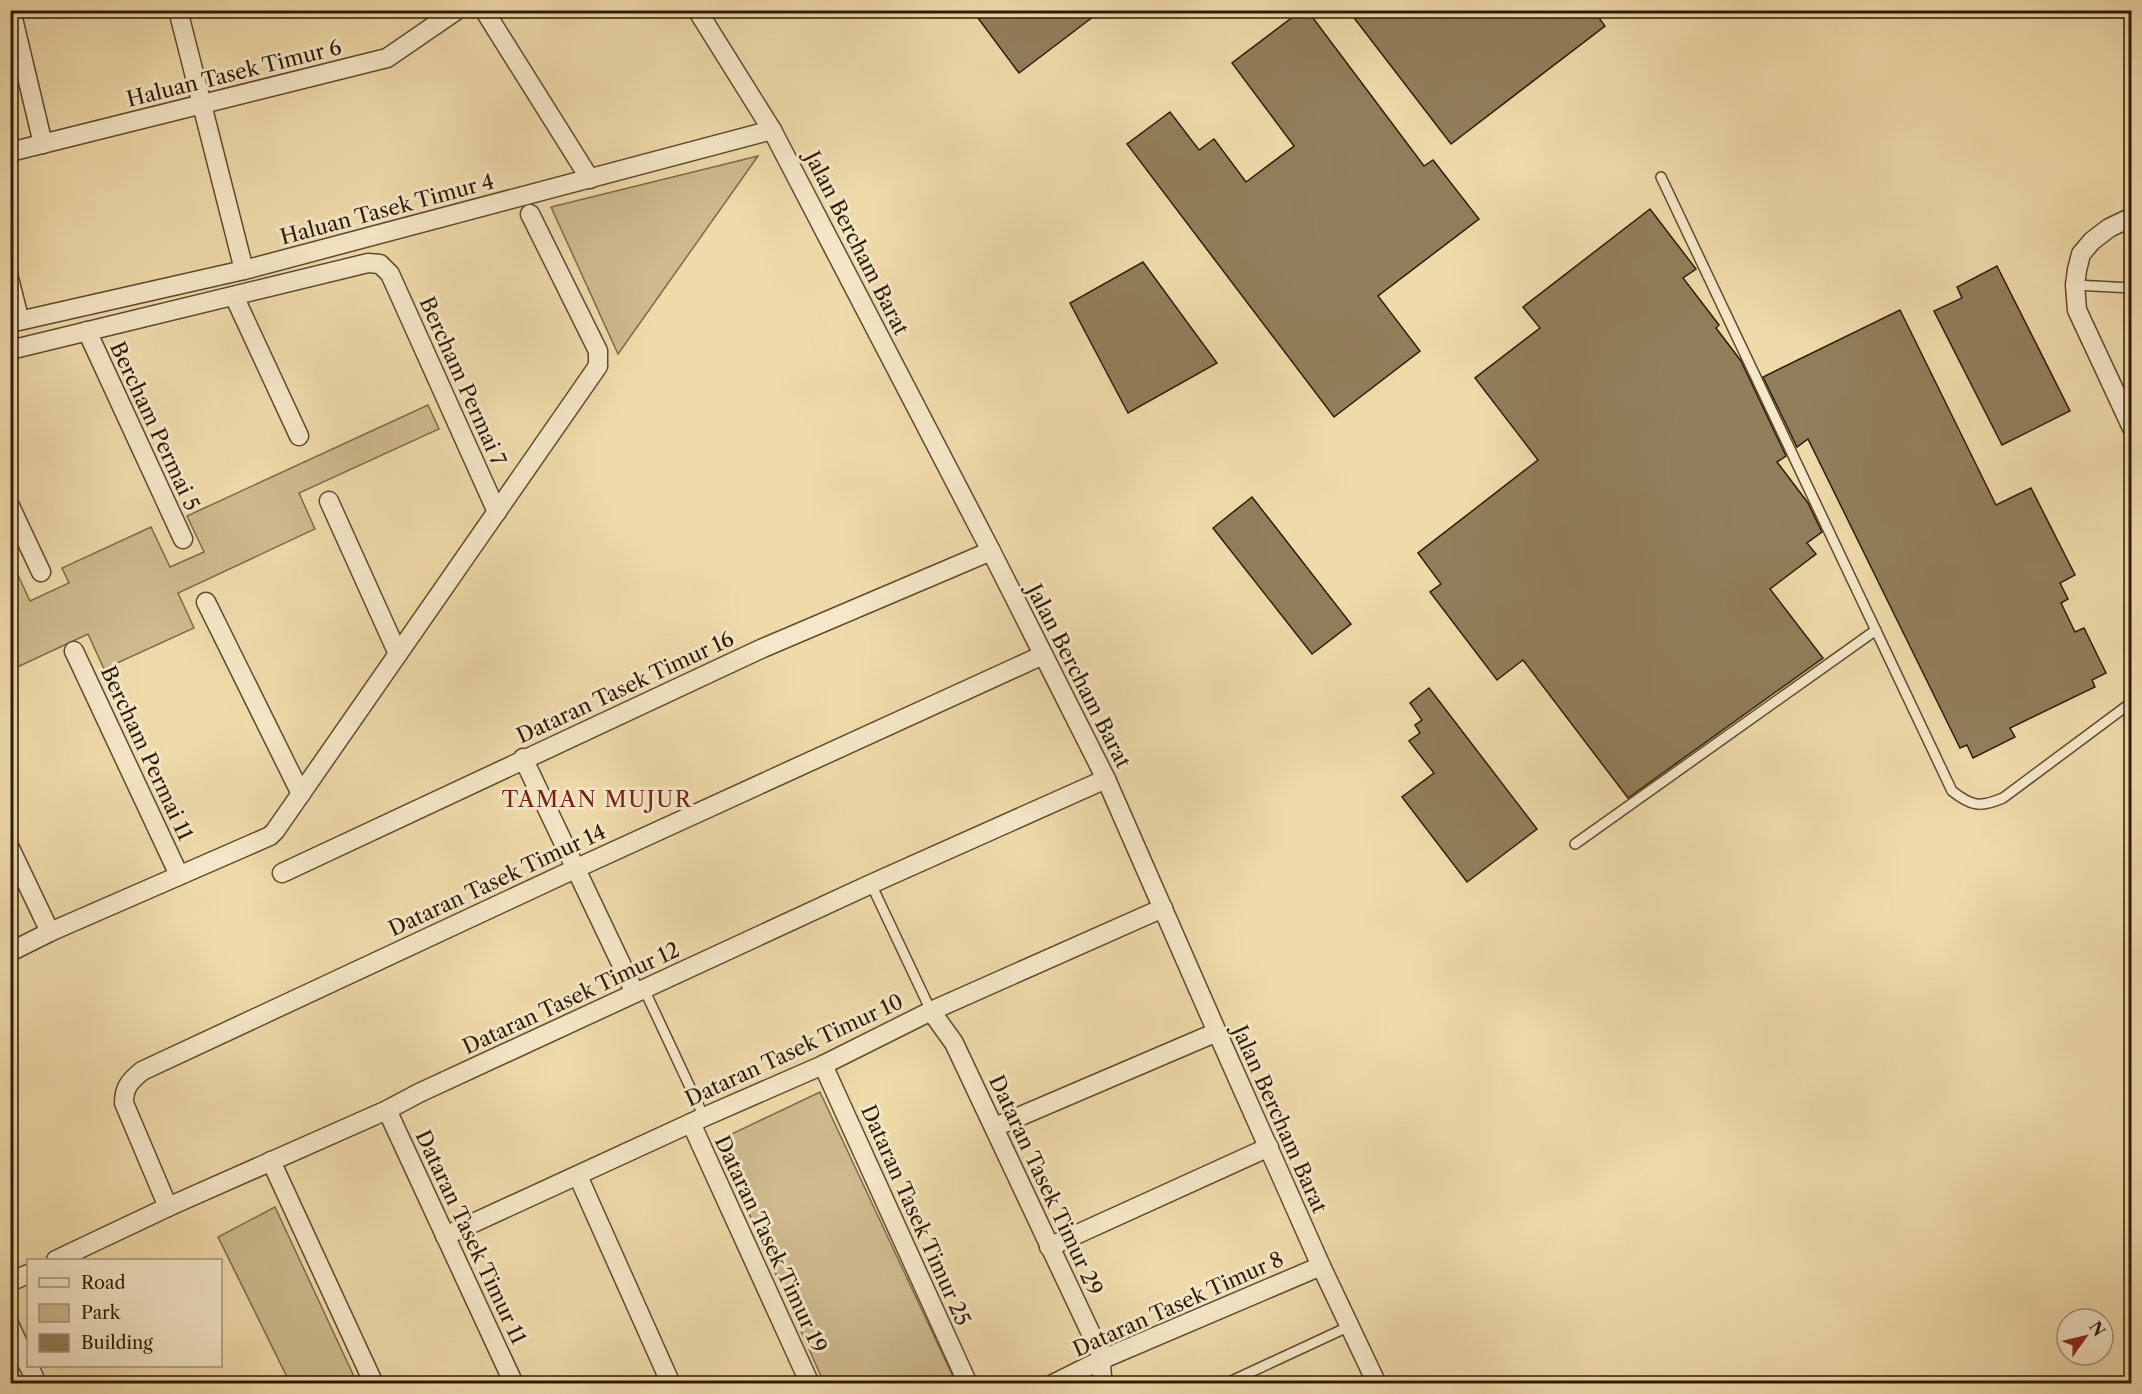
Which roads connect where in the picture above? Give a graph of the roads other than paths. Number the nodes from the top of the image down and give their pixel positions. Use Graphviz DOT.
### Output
graph roads {
  1 [pos="11,10"];
  2 [pos="178,10"];
  3 [pos="457,10"];
  4 [pos="484,10"];
  5 [pos="697,10"];
  6 [pos="201,104"];
  7 [pos="772,130"];
  8 [pos="43,144"];
  9 [pos="10,152"];
  10 [pos="1661,177"];
  11 [pos="590,179"];
  12 [pos="530,214"];
  13 [pos="2132,217"];
  14 [pos="10,264"];
  15 [pos="244,270"];
  16 [pos="2075,285"];
  17 [pos="2132,288"];
  18 [pos="234,296"];
  19 [pos="17,321"];
  20 [pos="87,331"];
  21 [pos="10,350"];
  22 [pos="2132,428"];
  23 [pos="299,436"];
  24 [pos="329,501"];
  25 [pos="10,506"];
  26 [pos="497,512"];
  27 [pos="183,539"];
  28 [pos="991,551"];
  29 [pos="41,572"];
  30 [pos="206,602"];
  31 [pos="1876,630"];
  32 [pos="74,651"];
  33 [pos="398,654"];
  34 [pos="1043,655"];
  35 [pos="2132,702"];
  36 [pos="523,758"];
  37 [pos="1106,779"];
  38 [pos="301,795"];
  39 [pos="1575,844"];
  40 [pos="10,848"];
  41 [pos="577,868"];
  42 [pos="282,873"];
  43 [pos="179,874"];
  44 [pos="871,884"];
  45 [pos="1163,908"];
  46 [pos="50,932"];
  47 [pos="10,952"];
  48 [pos="639,991"];
  49 [pos="930,1011"];
  50 [pos="1217,1032"];
  51 [pos="823,1065"];
  52 [pos="387,1110"];
  53 [pos="698,1120"];
  54 [pos="995,1127"];
  55 [pos="1269,1147"];
  56 [pos="271,1161"];
  57 [pos="578,1176"];
  58 [pos="168,1207"];
  59 [pos="446,1236"];
  60 [pos="1049,1247"];
  61 [pos="58,1259"];
  62 [pos="1321,1266"];
  63 [pos="27,1274"];
  64 [pos="10,1282"];
  65 [pos="10,1326"];
  66 [pos="1350,1326"];
  67 [pos="1103,1359"];
  68 [pos="27,1361"];
  69 [pos="30,1367"];
  70 [pos="37,1383"];
  71 [pos="374,1383"];
  72 [pos="514,1383"];
  73 [pos="671,1383"];
  74 [pos="810,1383"];
  75 [pos="968,1383"];
  76 [pos="1053,1383"];
  77 [pos="1103,1383"];
  78 [pos="1225,1383"];
  79 [pos="1377,1383"];
  1 -- 8 [label="street"];
  2 -- 6 [label="street"];
  3 -- 6 [label="street, Haluan Tasek Timur 6"];
  4 -- 11 [label="street"];
  5 -- 7 [label="street, Jalan Bercham Barat"];
  6 -- 8 [label="street, Haluan Tasek Timur 6"];
  6 -- 15 [label="street"];
  7 -- 11 [label="street, Haluan Tasek Timur 4"];
  7 -- 28 [label="street, Jalan Bercham Barat"];
  8 -- 9 [label="street, Haluan Tasek Timur 6"];
  10 -- 31 [label="lane"];
  11 -- 15 [label="street, Haluan Tasek Timur 4"];
  12 -- 26 [label="street"];
  13 -- 16 [label="street"];
  14 -- 19 [label="lane"];
  15 -- 19 [label="street, Haluan Tasek Timur 4"];
  16 -- 17 [label="lane"];
  16 -- 22 [label="street"];
  18 -- 20 [label="street"];
  18 -- 23 [label="street"];
  18 -- 26 [label="street, Bercham Permai 7"];
  20 -- 21 [label="street"];
  20 -- 27 [label="street, Bercham Permai 5"];
  24 -- 33 [label="street"];
  25 -- 29 [label="street"];
  26 -- 33 [label="street"];
  28 -- 34 [label="street, Jalan Bercham Barat"];
  28 -- 36 [label="street, Dataran Tasek Timur 16"];
  30 -- 38 [label="street"];
  31 -- 35 [label="lane"];
  31 -- 39 [label="lane"];
  32 -- 43 [label="street, Bercham Permai 11"];
  33 -- 38 [label="street"];
  34 -- 37 [label="street, Jalan Bercham Barat"];
  34 -- 41 [label="street, Dataran Tasek Timur 14"];
  36 -- 41 [label="street"];
  36 -- 42 [label="street, Dataran Tasek Timur 16"];
  37 -- 44 [label="street, Dataran Tasek Timur 12"];
  37 -- 45 [label="street, Jalan Bercham Barat"];
  38 -- 43 [label="street"];
  40 -- 46 [label="street"];
  41 -- 48 [label="street"];
  41 -- 58 [label="street, Dataran Tasek Timur 14"];
  43 -- 46 [label="street"];
  44 -- 48 [label="street, Dataran Tasek Timur 12"];
  44 -- 49 [label="lane"];
  45 -- 49 [label="street, Dataran Tasek Timur 10"];
  45 -- 50 [label="street, Jalan Bercham Barat"];
  46 -- 47 [label="street"];
  48 -- 52 [label="street, Dataran Tasek Timur 12"];
  48 -- 53 [label="lane"];
  49 -- 51 [label="street, Dataran Tasek Timur 10"];
  49 -- 54 [label="street, Dataran Tasek Timur 29"];
  50 -- 54 [label="street"];
  50 -- 55 [label="street, Jalan Bercham Barat"];
  51 -- 53 [label="street, Dataran Tasek Timur 10"];
  51 -- 75 [label="street, Dataran Tasek Timur 25"];
  52 -- 56 [label="street, Dataran Tasek Timur 12"];
  52 -- 59 [label="street, Dataran Tasek Timur 11"];
  53 -- 57 [label="street, Dataran Tasek Timur 10"];
  53 -- 74 [label="street, Dataran Tasek Timur 19"];
  54 -- 60 [label="street, Dataran Tasek Timur 29"];
  55 -- 60 [label="street"];
  55 -- 62 [label="street, Jalan Bercham Barat"];
  56 -- 58 [label="street, Dataran Tasek Timur 12"];
  56 -- 71 [label="street"];
  57 -- 59 [label="street, Dataran Tasek Timur 10"];
  57 -- 73 [label="street"];
  58 -- 61 [label="street, Dataran Tasek Timur 12"];
  59 -- 72 [label="street, Dataran Tasek Timur 11"];
  60 -- 67 [label="street, Dataran Tasek Timur 29"];
  62 -- 66 [label="street, Jalan Bercham Barat"];
  62 -- 67 [label="street, Dataran Tasek Timur 8"];
  63 -- 64 [label="street"];
  65 -- 68 [label="street"];
  66 -- 78 [label="lane"];
  66 -- 79 [label="street, Jalan Bercham Barat"];
  67 -- 76 [label="street, Dataran Tasek Timur 8"];
  67 -- 77 [label="street, Dataran Tasek Timur 29"];
  69 -- 70 [label="street"];
}
